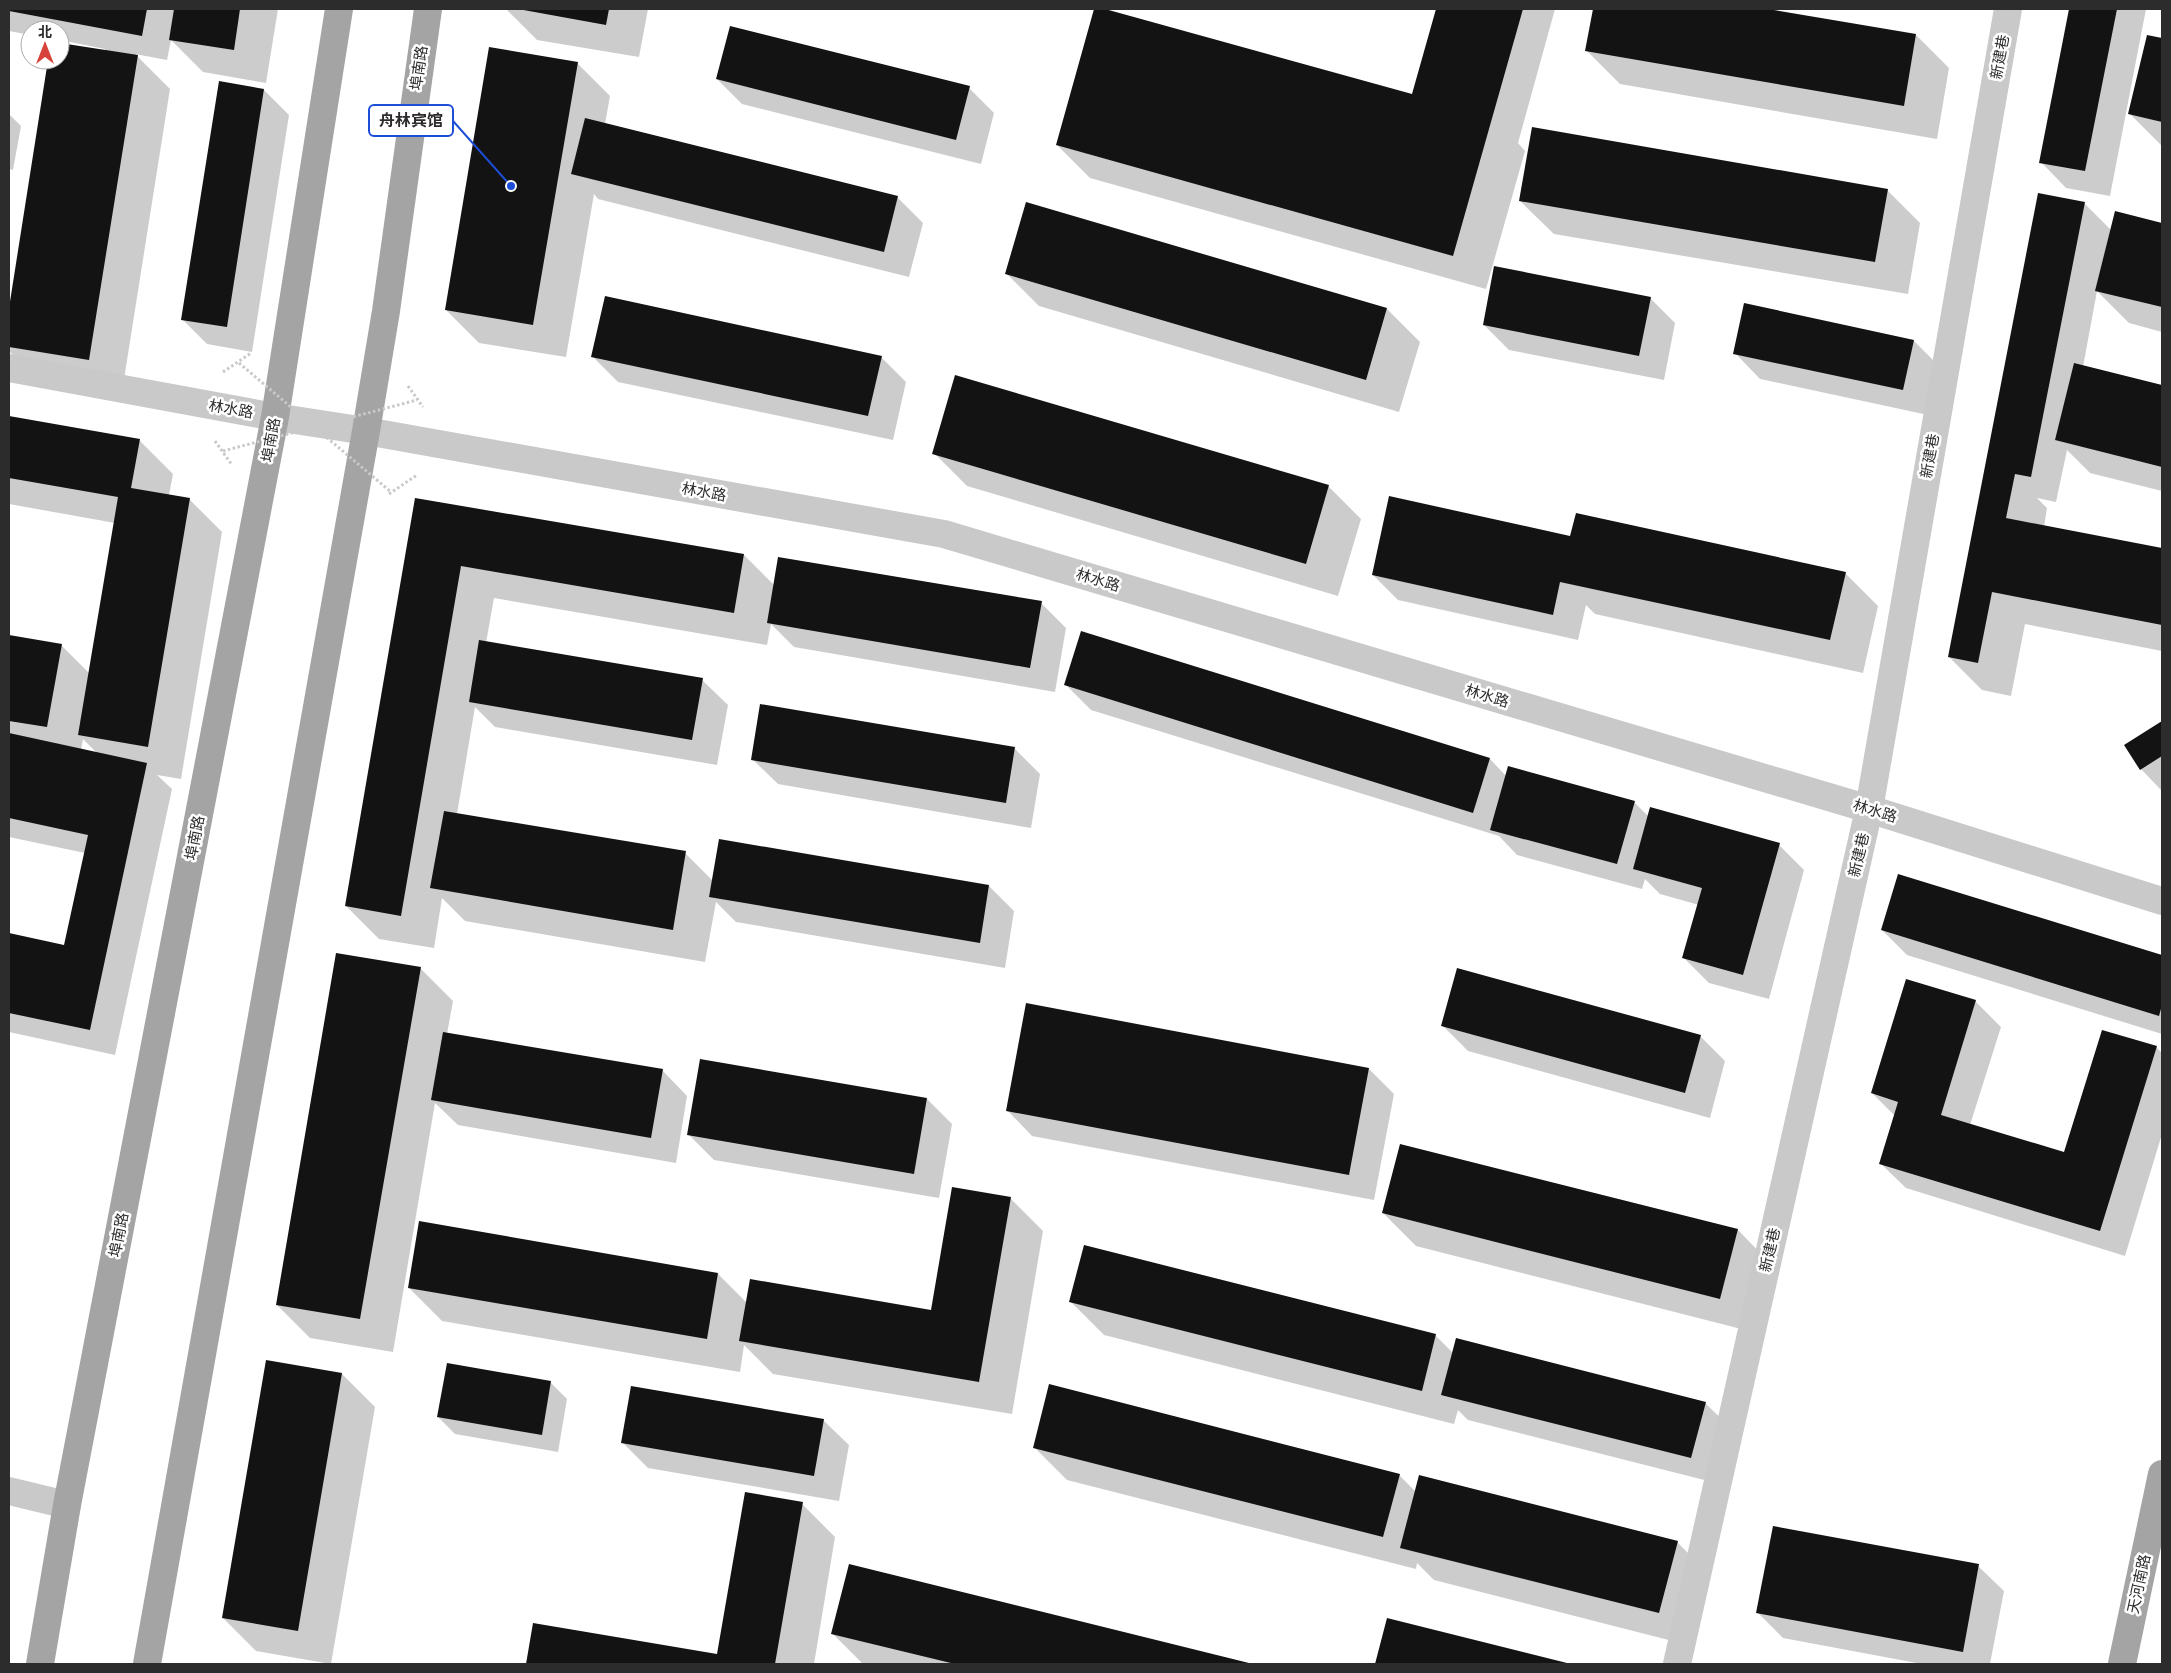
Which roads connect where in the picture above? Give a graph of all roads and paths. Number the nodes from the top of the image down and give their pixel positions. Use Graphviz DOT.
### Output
graph roads {
  1 [pos="339,9"];
  2 [pos="428,9"];
  3 [pos="2008,9"];
  4 [pos="254,351"];
  5 [pos="239,363"];
  6 [pos="9,368"];
  7 [pos="217,376"];
  8 [pos="405,380"];
  9 [pos="418,400"];
  10 [pos="424,408"];
  11 [pos="275,417"];
  12 [pos="315,428"];
  13 [pos="366,431"];
  14 [pos="213,438"];
  15 [pos="223,451"];
  16 [pos="236,473"];
  17 [pos="420,473"];
  18 [pos="391,492"];
  19 [pos="385,498"];
  20 [pos="1869,809"];
  21 [pos="2162,901"];
  22 [pos="2162,1474"];
  23 [pos="9,1491"];
  24 [pos="67,1506"];
  25 [pos="40,1664"];
  26 [pos="147,1664"];
  27 [pos="1677,1664"];
  28 [pos="2122,1664"];
  1 -- 11 [label="main road, 埠南路"];
  2 -- 13 [label="main road, 埠南路"];
  3 -- 20 [label="street, 新建巷"];
  4 -- 5 [label="path"];
  5 -- 7 [label="path"];
  5 -- 12 [label="path, bridge"];
  6 -- 11 [label="street, 林水路"];
  8 -- 9 [label="path"];
  9 -- 10 [label="path"];
  9 -- 12 [label="path, bridge"];
  11 -- 13 [label="street, 林水路"];
  11 -- 24 [label="main road, 埠南路"];
  12 -- 15 [label="path, bridge"];
  12 -- 18 [label="path, bridge"];
  13 -- 20 [label="street, 林水路"];
  13 -- 26 [label="main road, 埠南路"];
  14 -- 15 [label="path"];
  15 -- 16 [label="path"];
  17 -- 18 [label="path"];
  18 -- 19 [label="path"];
  20 -- 21 [label="street, 林水路"];
  20 -- 27 [label="street, 新建巷"];
  22 -- 28 [label="main road, 天河南路"];
  23 -- 24 [label="street"];
  24 -- 25 [label="main road, 埠南路"];
}
